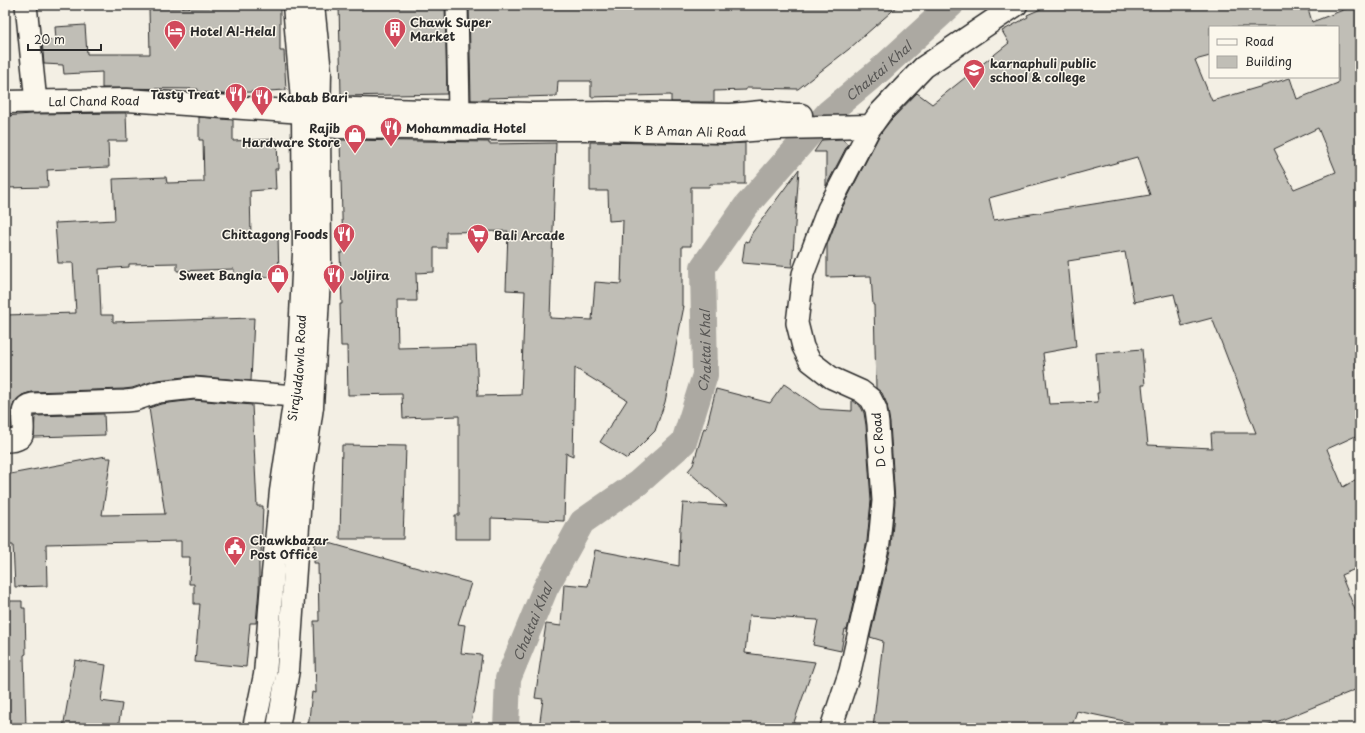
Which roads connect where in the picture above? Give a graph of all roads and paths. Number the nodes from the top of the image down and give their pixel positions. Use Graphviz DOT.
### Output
graph roads {
  1 [pos="26,5"];
  2 [pos="294,5"];
  3 [pos="313,5"];
  4 [pos="457,5"];
  5 [pos="1016,5"];
  6 [pos="5,102"];
  7 [pos="36,102"];
  8 [pos="459,112"];
  9 [pos="313,115"];
  10 [pos="876,119"];
  11 [pos="728,124"];
  12 [pos="294,396"];
  13 [pos="5,441"];
  14 [pos="254,728"];
  15 [pos="278,728"];
  16 [pos="832,728"];
  1 -- 7 [label="street"];
  2 -- 9 [label="street, Sirajuddowla Road"];
  3 -- 9 [label="street, Sirajuddowla Road"];
  4 -- 8 [label="street"];
  5 -- 10 [label="street"];
  6 -- 7 [label="street, Lal Chand Road"];
  7 -- 9 [label="street, Lal Chand Road"];
  8 -- 9 [label="street, K B Aman Ali Road"];
  8 -- 11 [label="street, K B Aman Ali Road"];
  9 -- 11 [label="street, K B Aman Ali Road"];
  9 -- 12 [label="street, Sirajuddowla Road"];
  9 -- 15 [label="street, Sirajuddowla Road"];
  10 -- 11 [label="street, K B Aman Ali Road"];
  10 -- 16 [label="street, D C Road"];
  12 -- 13 [label="street"];
  12 -- 14 [label="street, Sirajuddowla Road"];
}
